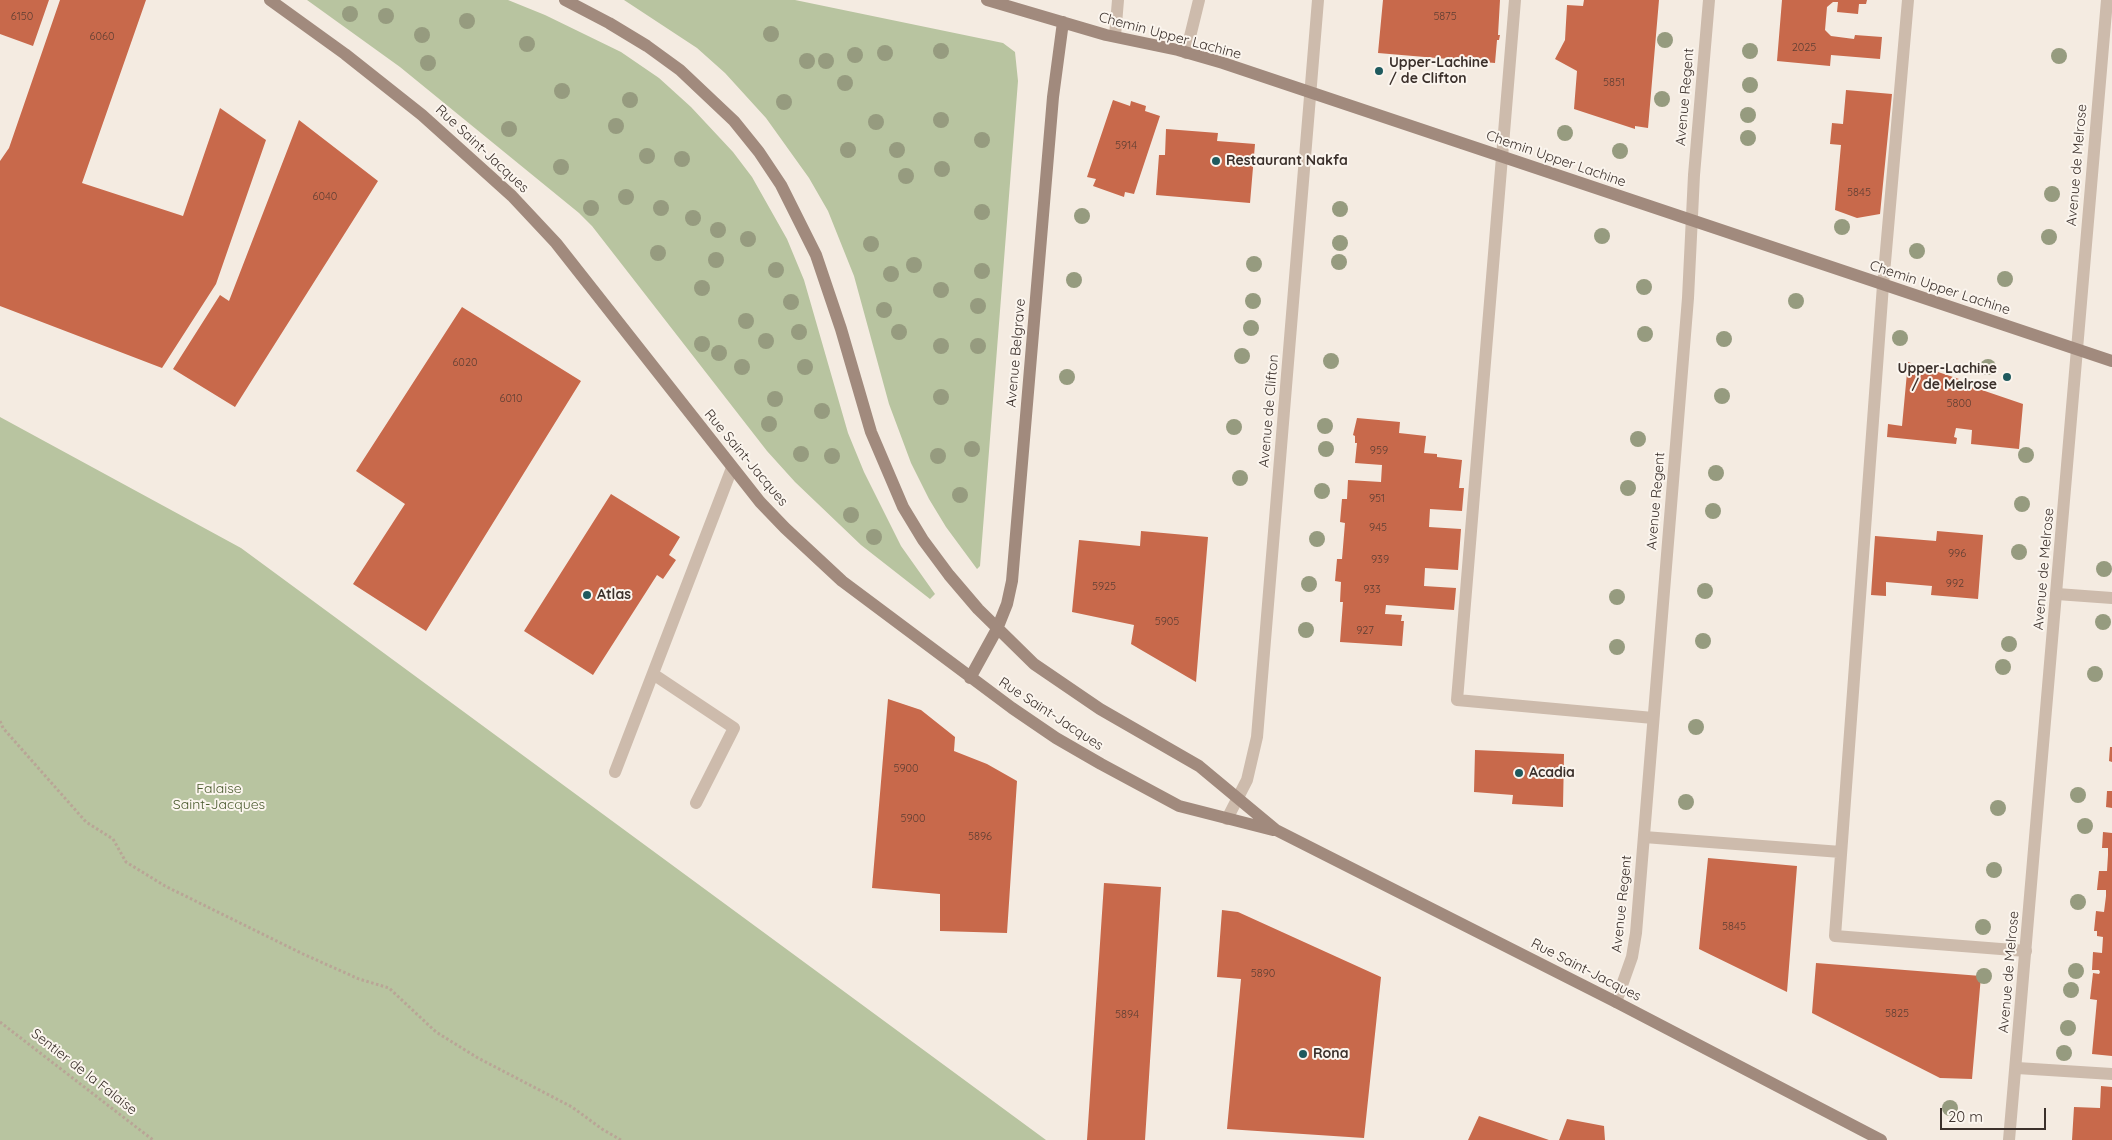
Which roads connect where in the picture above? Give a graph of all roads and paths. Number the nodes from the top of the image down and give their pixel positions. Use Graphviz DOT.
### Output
graph roads {
  1 [pos="270,0"];
  2 [pos="565,0"];
  3 [pos="987,0"];
  4 [pos="1118,0"];
  5 [pos="1198,0"];
  6 [pos="1318,0"];
  7 [pos="1515,0"];
  8 [pos="1709,0"];
  9 [pos="1908,0"];
  10 [pos="2107,0"];
  11 [pos="1063,22"];
  12 [pos="1115,36"];
  13 [pos="1186,53"];
  14 [pos="1311,93"];
  15 [pos="1502,157"];
  16 [pos="1692,221"];
  17 [pos="1883,285"];
  18 [pos="2077,349"];
  19 [pos="2112,360"];
  20 [pos="732,468"];
  21 [pos="2057,594"];
  22 [pos="2112,598"];
  23 [pos="997,629"];
  24 [pos="654,674"];
  25 [pos="970,678"];
  26 [pos="1653,718"];
  27 [pos="0,721"];
  28 [pos="616,772"];
  29 [pos="1238,798"];
  30 [pos="696,803"];
  31 [pos="1227,819"];
  32 [pos="1276,830"];
  33 [pos="1644,837"];
  34 [pos="1841,852"];
  35 [pos="2026,950"];
  36 [pos="1616,1002"];
  37 [pos="0,1022"];
  38 [pos="2016,1068"];
  39 [pos="2112,1074"];
  40 [pos="153,1140"];
  41 [pos="621,1140"];
  42 [pos="1881,1140"];
  43 [pos="2010,1140"];
  1 -- 20 [label="main road, Rue Saint-Jacques"];
  2 -- 23 [label="main road, Rue Saint-Jacques"];
  3 -- 11 [label="main road, Chemin Upper Lachine"];
  4 -- 12 [label="street"];
  5 -- 13 [label="street"];
  6 -- 14 [label="street, Avenue de Clifton"];
  7 -- 15 [label="street"];
  8 -- 16 [label="street, Avenue Regent"];
  9 -- 17 [label="street"];
  10 -- 18 [label="street, Avenue de Melrose"];
  11 -- 12 [label="main road, Chemin Upper Lachine"];
  11 -- 23 [label="main road, Avenue Belgrave"];
  12 -- 13 [label="main road, Chemin Upper Lachine"];
  13 -- 14 [label="main road, Chemin Upper Lachine"];
  14 -- 15 [label="main road, Chemin Upper Lachine"];
  14 -- 29 [label="street, Avenue de Clifton"];
  15 -- 16 [label="main road, Chemin Upper Lachine"];
  15 -- 26 [label="street"];
  16 -- 17 [label="main road, Chemin Upper Lachine"];
  16 -- 26 [label="street, Avenue Regent"];
  17 -- 18 [label="main road, Chemin Upper Lachine"];
  17 -- 34 [label="street"];
  18 -- 19 [label="main road, Chemin Upper Lachine"];
  18 -- 21 [label="street, Avenue de Melrose"];
  20 -- 24 [label="street"];
  20 -- 25 [label="main road, Rue Saint-Jacques"];
  21 -- 22 [label="street"];
  21 -- 35 [label="street, Avenue de Melrose"];
  23 -- 25 [label="main road, Avenue Belgrave"];
  23 -- 29 [label="main road, Rue Saint-Jacques"];
  24 -- 28 [label="street"];
  24 -- 30 [label="street"];
  25 -- 31 [label="main road, Rue Saint-Jacques"];
  26 -- 33 [label="street, Avenue Regent"];
  27 -- 41 [label="path"];
  29 -- 31 [label="street, Avenue de Clifton"];
  29 -- 32 [label="main road, Rue Saint-Jacques"];
  31 -- 32 [label="main road, Rue Saint-Jacques"];
  32 -- 36 [label="main road, Rue Saint-Jacques"];
  33 -- 34 [label="street"];
  33 -- 36 [label="street, Avenue Regent"];
  34 -- 35 [label="street"];
  35 -- 38 [label="street, Avenue de Melrose"];
  36 -- 42 [label="main road, Rue Saint-Jacques"];
  37 -- 40 [label="path, Sentier de la Falaise"];
  38 -- 39 [label="street"];
  38 -- 43 [label="street, Avenue de Melrose"];
}
